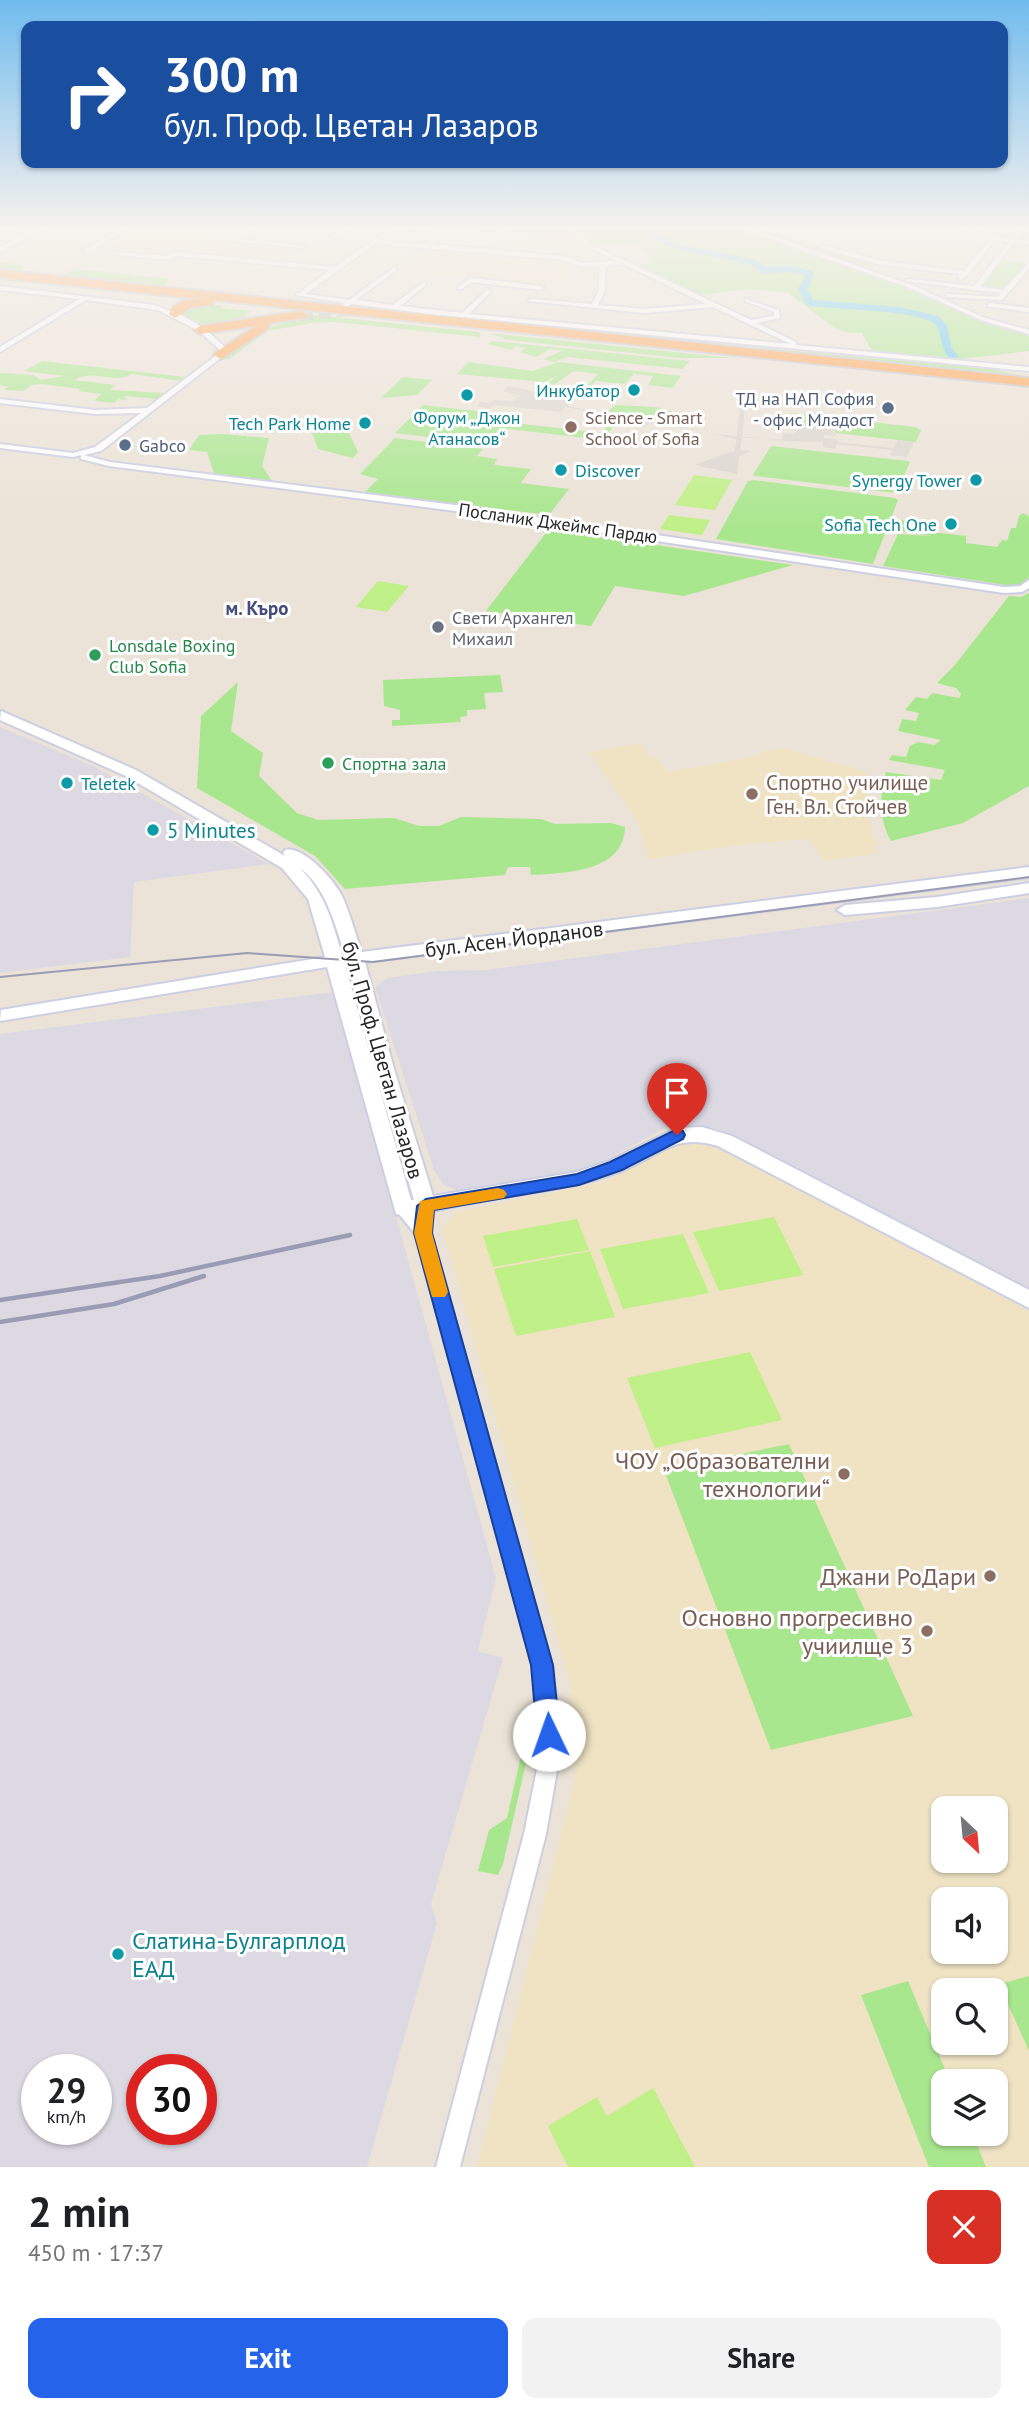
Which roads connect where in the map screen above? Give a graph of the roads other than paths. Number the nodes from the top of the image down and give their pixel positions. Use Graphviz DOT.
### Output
graph roads {
  1 [pos="40,326"];
  2 [pos="194,326"];
  3 [pos="231,326"];
  4 [pos="263,326"];
  5 [pos="465,326"];
  6 [pos="500,326"];
  7 [pos="539,326"];
  8 [pos="576,326"];
  9 [pos="761,326"];
  10 [pos="1006,326"];
  11 [pos="200,330"];
  12 [pos="1029,332"];
  13 [pos="642,341"];
  14 [pos="0,344"];
  15 [pos="9,345"];
  16 [pos="806,348"];
  17 [pos="699,349"];
  18 [pos="0,350"];
  19 [pos="221,355"];
  20 [pos="1027,377"];
  21 [pos="1029,396"];
  22 [pos="0,401"];
  23 [pos="149,410"];
  24 [pos="0,446"];
  25 [pos="87,454"];
  26 [pos="1029,583"];
  27 [pos="0,715"];
  28 [pos="1029,872"];
  29 [pos="1029,888"];
  30 [pos="347,966"];
  31 [pos="0,1016"];
  32 [pos="426,1206"];
  33 [pos="403,1209"];
  34 [pos="423,1233"];
  35 [pos="1029,1300"];
  36 [pos="448,2167"];
  1 -- 15 [label="street"];
  2 -- 11 [label="street"];
  3 -- 11 [label="highway"];
  4 -- 19 [label="highway"];
  5 -- 17 [label="highway"];
  6 -- 13 [label="highway"];
  7 -- 13 [label="highway"];
  8 -- 16 [label="street"];
  9 -- 16 [label="street"];
  10 -- 12 [label="street"];
  11 -- 19 [label="street"];
  13 -- 17 [label="highway"];
  14 -- 15 [label="street"];
  15 -- 18 [label="street"];
  16 -- 20 [label="street"];
  17 -- 20 [label="highway"];
  17 -- 20 [label="highway"];
  17 -- 21 [label="highway"];
  19 -- 23 [label="street"];
  22 -- 23 [label="street"];
  23 -- 25 [label="street"];
  24 -- 25 [label="street, Посланик Джеймс Пардю"];
  25 -- 26 [label="street, Посланик Джеймс Пардю"];
  27 -- 30 [label="main road, бул. Проф. Цветан Лазаров"];
  28 -- 30 [label="main road, бул. Асен Йорданов"];
  29 -- 30 [label="main road, бул. Асен Йорданов"];
  30 -- 31 [label="main road, бул. Асен Йорданов"];
  30 -- 32 [label="main road, бул. Проф. Цветан Лазаров"];
  30 -- 33 [label="main road, бул. Проф. Цветан Лазаров"];
  32 -- 33 [label="main road"];
  32 -- 34 [label="street"];
  32 -- 35 [label="main road, бул. Проф. Цветан Лазаров"];
  33 -- 34 [label="street"];
  34 -- 36 [label="street"];
}
